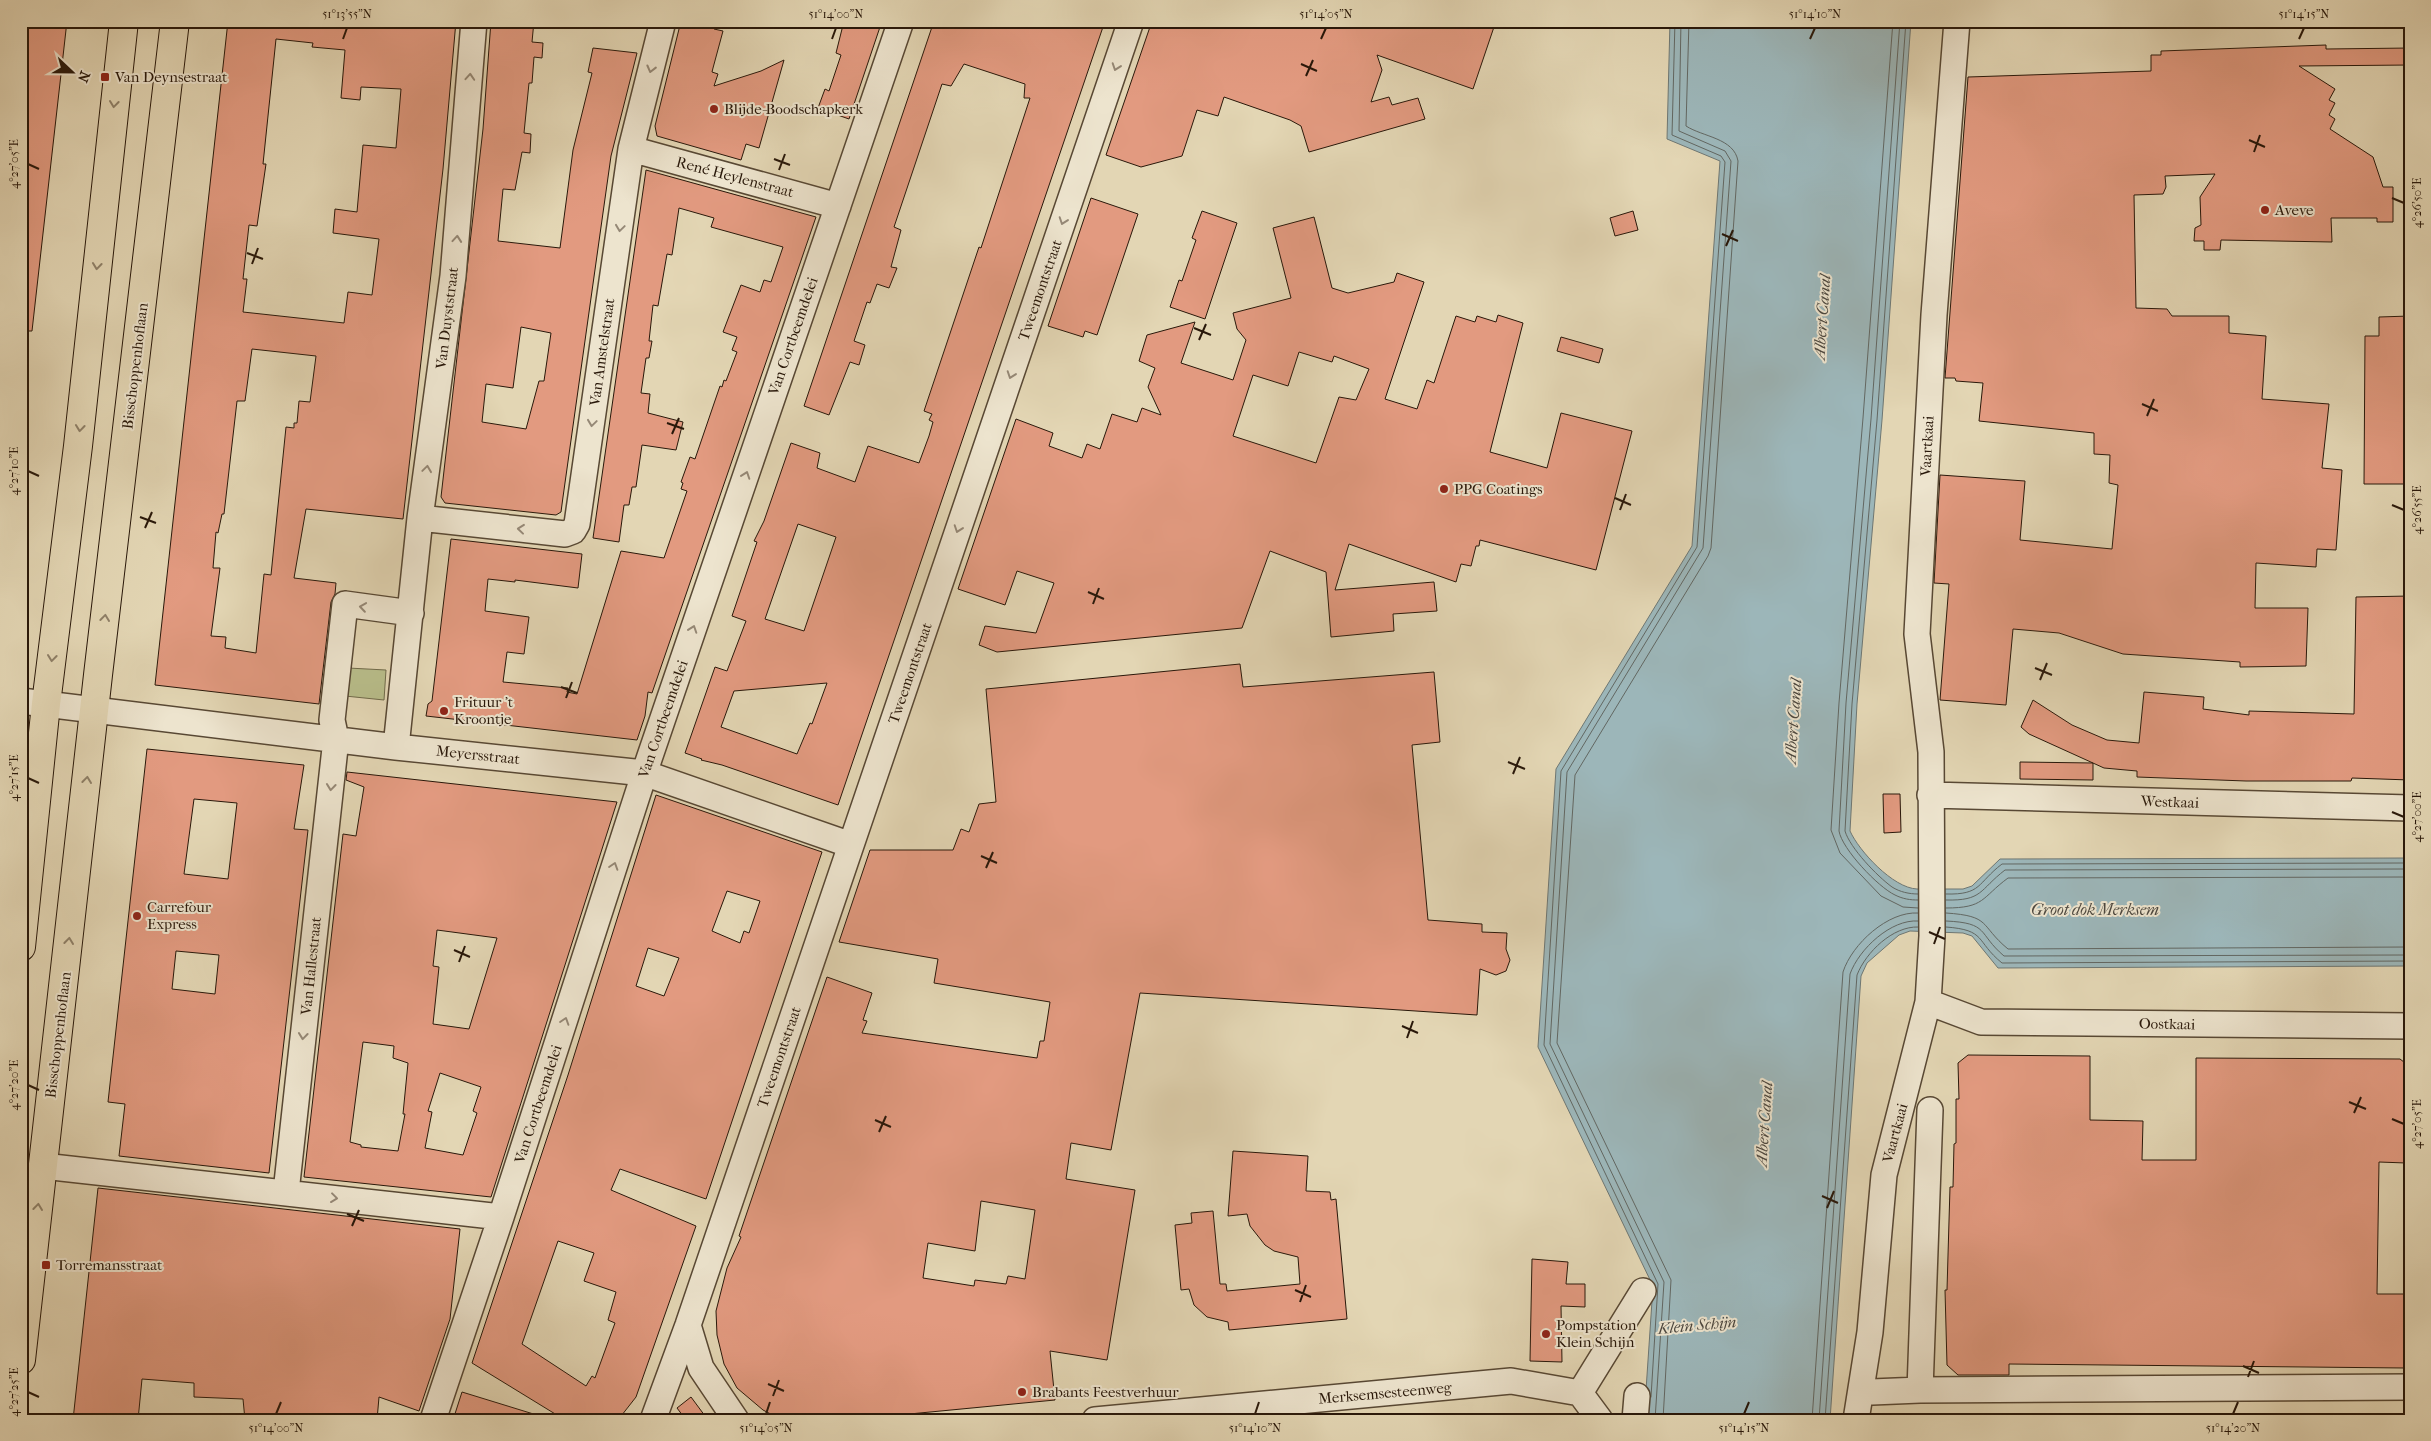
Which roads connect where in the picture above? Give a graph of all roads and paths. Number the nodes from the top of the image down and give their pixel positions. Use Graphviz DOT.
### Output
graph roads {
  1 [pos="124,21"];
  2 [pos="175,21"];
  3 [pos="474,21"];
  4 [pos="663,21"];
  5 [pos="901,21"];
  6 [pos="1131,21"];
  7 [pos="1957,21"];
  8 [pos="631,149"];
  9 [pos="838,206"];
  10 [pos="420,518"];
  11 [pos="411,613"];
  12 [pos="34,703"];
  13 [pos="94,710"];
  14 [pos="336,739"];
  15 [pos="396,746"];
  16 [pos="644,773"];
  17 [pos="1930,795"];
  18 [pos="2410,808"];
  19 [pos="851,845"];
  20 [pos="21,947"];
  21 [pos="1928,1002"];
  22 [pos="2410,1026"];
  23 [pos="1930,1110"];
  24 [pos="43,1166"];
  25 [pos="286,1192"];
  26 [pos="501,1217"];
  27 [pos="1643,1291"];
  28 [pos="688,1325"];
  29 [pos="1870,1332"];
  30 [pos="21,1360"];
  31 [pos="2410,1387"];
  32 [pos="1920,1390"];
  33 [pos="1872,1392"];
  34 [pos="1580,1393"];
  35 [pos="433,1420"];
  36 [pos="653,1420"];
  37 [pos="736,1420"];
  38 [pos="1095,1420"];
  39 [pos="1600,1420"];
  40 [pos="1856,1420"];
  41 [pos="1871,1420"];
  1 -- 12 [label="main road, one-way"];
  13 -- 2 [label="main road, Bisschoppenhoflaan, one-way"];
  10 -- 3 [label="street, Van Duyststraat, one-way"];
  4 -- 8 [label="street, Van Amstelstraat, one-way"];
  5 -- 9 [label="street, Van Cortbeemdelei"];
  6 -- 19 [label="street, Tweemontstraat, one-way"];
  7 -- 17 [label="street, Vaartkaai"];
  8 -- 9 [label="street, René Heylenstraat"];
  8 -- 10 [label="street, Van Amstelstraat, one-way"];
  16 -- 9 [label="street, Van Cortbeemdelei, one-way"];
  10 -- 11 [label="street, Van Duyststraat"];
  11 -- 14 [label="street, one-way"];
  11 -- 15 [label="street, Van Duyststraat"];
  12 -- 13 [label="street"];
  12 -- 20 [label="main road"];
  13 -- 14 [label="street, Meyersstraat"];
  24 -- 13 [label="main road, Bisschoppenhoflaan, one-way"];
  14 -- 15 [label="street, Meyersstraat"];
  14 -- 25 [label="street, Van Hallestraat, one-way"];
  15 -- 16 [label="street, Meyersstraat"];
  16 -- 19 [label="street, Meyersstraat"];
  26 -- 16 [label="street, Van Cortbeemdelei, one-way"];
  17 -- 18 [label="street, Westkaai"];
  17 -- 21 [label="street, Vaartkaai"];
  19 -- 28 [label="street, Tweemontstraat"];
  21 -- 22 [label="street, Oostkaai"];
  21 -- 29 [label="street, Vaartkaai"];
  23 -- 32 [label="street"];
  24 -- 25 [label="street"];
  30 -- 24 [label="main road, Bisschoppenhoflaan, one-way"];
  25 -- 26 [label="street, one-way"];
  26 -- 35 [label="street, Van Cortbeemdelei"];
  27 -- 34 [label="street"];
  28 -- 36 [label="street, Tweemontstraat"];
  28 -- 37 [label="street"];
  29 -- 33 [label="street, Vaartkaai"];
  29 -- 40 [label="street, Vaartkaai"];
  31 -- 32 [label="street"];
  32 -- 33 [label="street"];
  33 -- 41 [label="street, Vaartkaai"];
  34 -- 38 [label="street, Merksemsesteenweg"];
  34 -- 39 [label="street"];
}
